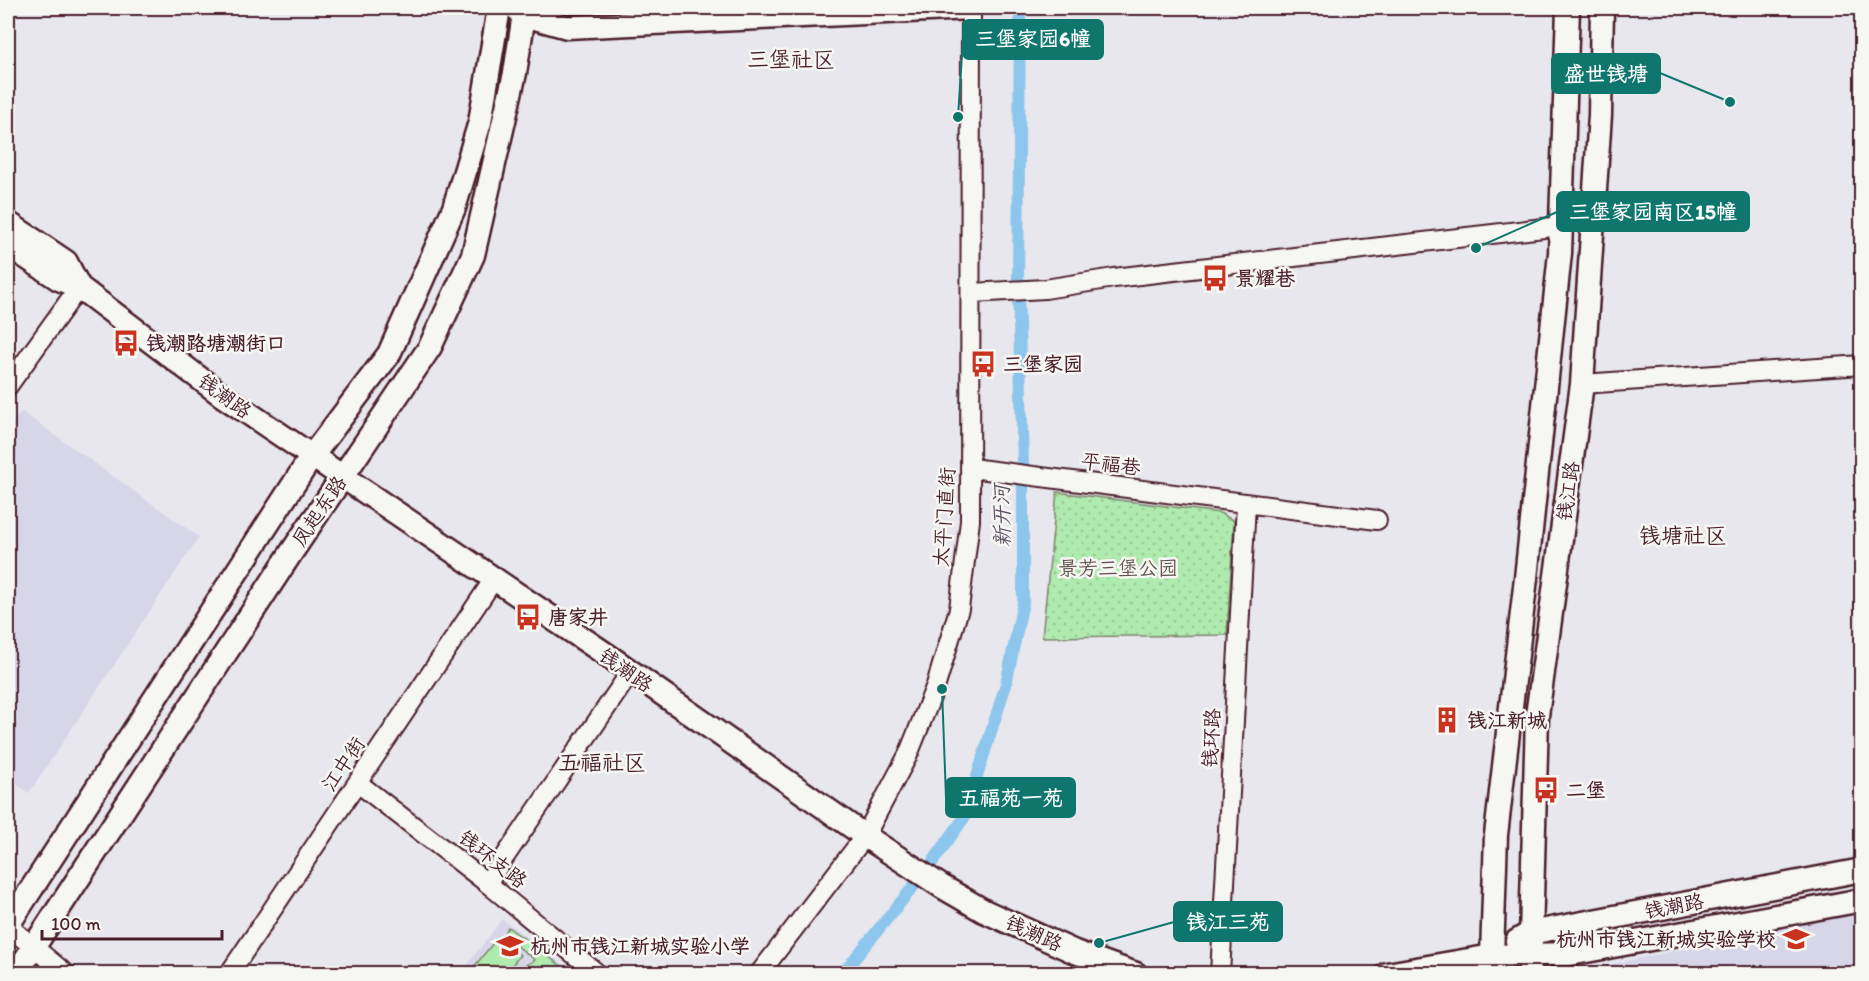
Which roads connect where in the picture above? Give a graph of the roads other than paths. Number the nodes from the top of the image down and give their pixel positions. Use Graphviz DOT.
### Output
graph roads {
  1 [pos="498,8"];
  2 [pos="971,8"];
  3 [pos="1568,8"];
  4 [pos="1602,8"];
  5 [pos="522,10"];
  6 [pos="8,224"];
  7 [pos="1560,226"];
  8 [pos="8,245"];
  9 [pos="79,287"];
  10 [pos="972,293"];
  11 [pos="1862,365"];
  12 [pos="1582,384"];
  13 [pos="8,386"];
  14 [pos="312,456"];
  15 [pos="971,468"];
  16 [pos="342,478"];
  17 [pos="1246,504"];
  18 [pos="1377,520"];
  19 [pos="494,579"];
  20 [pos="630,673"];
  21 [pos="358,783"];
  22 [pos="865,836"];
  23 [pos="1862,870"];
  24 [pos="487,883"];
  25 [pos="1862,900"];
  26 [pos="8,926"];
  27 [pos="33,949"];
  28 [pos="1530,954"];
  29 [pos="1493,965"];
  30 [pos="16,974"];
  31 [pos="66,974"];
  32 [pos="229,974"];
  33 [pos="598,974"];
  34 [pos="759,974"];
  35 [pos="1136,974"];
  36 [pos="1220,974"];
  37 [pos="1387,974"];
  1 -- 14 [label="main road, 凤起东路"];
  2 -- 5 [label="main road"];
  2 -- 10 [label="street, 太平门直街"];
  3 -- 7 [label="main road, 钱江路"];
  4 -- 12 [label="main road, 钱江路"];
  5 -- 16 [label="main road, 凤起东路"];
  6 -- 9 [label="main road, 钱潮路"];
  7 -- 10 [label="street"];
  7 -- 29 [label="main road, 钱江路"];
  8 -- 9 [label="main road, 钱潮路"];
  9 -- 13 [label="street"];
  9 -- 14 [label="main road, 钱潮路"];
  10 -- 15 [label="street, 太平门直街"];
  11 -- 12 [label="street"];
  12 -- 28 [label="main road, 钱江路"];
  14 -- 16 [label="main road, 钱潮路"];
  14 -- 26 [label="main road, 凤起东路"];
  15 -- 17 [label="street, 平福巷"];
  15 -- 22 [label="street, 太平门直街"];
  16 -- 19 [label="main road, 钱潮路"];
  16 -- 27 [label="main road, 凤起东路"];
  17 -- 18 [label="street, 平福巷"];
  17 -- 36 [label="street, 钱环路"];
  19 -- 20 [label="main road, 钱潮路"];
  19 -- 21 [label="street, 江中街"];
  20 -- 22 [label="main road, 钱潮路"];
  20 -- 24 [label="street"];
  21 -- 24 [label="street, 钱环支路"];
  21 -- 32 [label="street, 江中街"];
  22 -- 34 [label="street, 太平门直街"];
  22 -- 35 [label="main road, 钱潮路"];
  23 -- 28 [label="main road, 钱潮路"];
  24 -- 33 [label="street, 钱环支路"];
  25 -- 28 [label="main road, 钱潮路"];
  26 -- 27 [label="street"];
  27 -- 30 [label="main road, 凤起东路"];
  27 -- 31 [label="street"];
  28 -- 29 [label="main road, 钱潮路"];
  29 -- 37 [label="main road, 钱潮路"];
}
